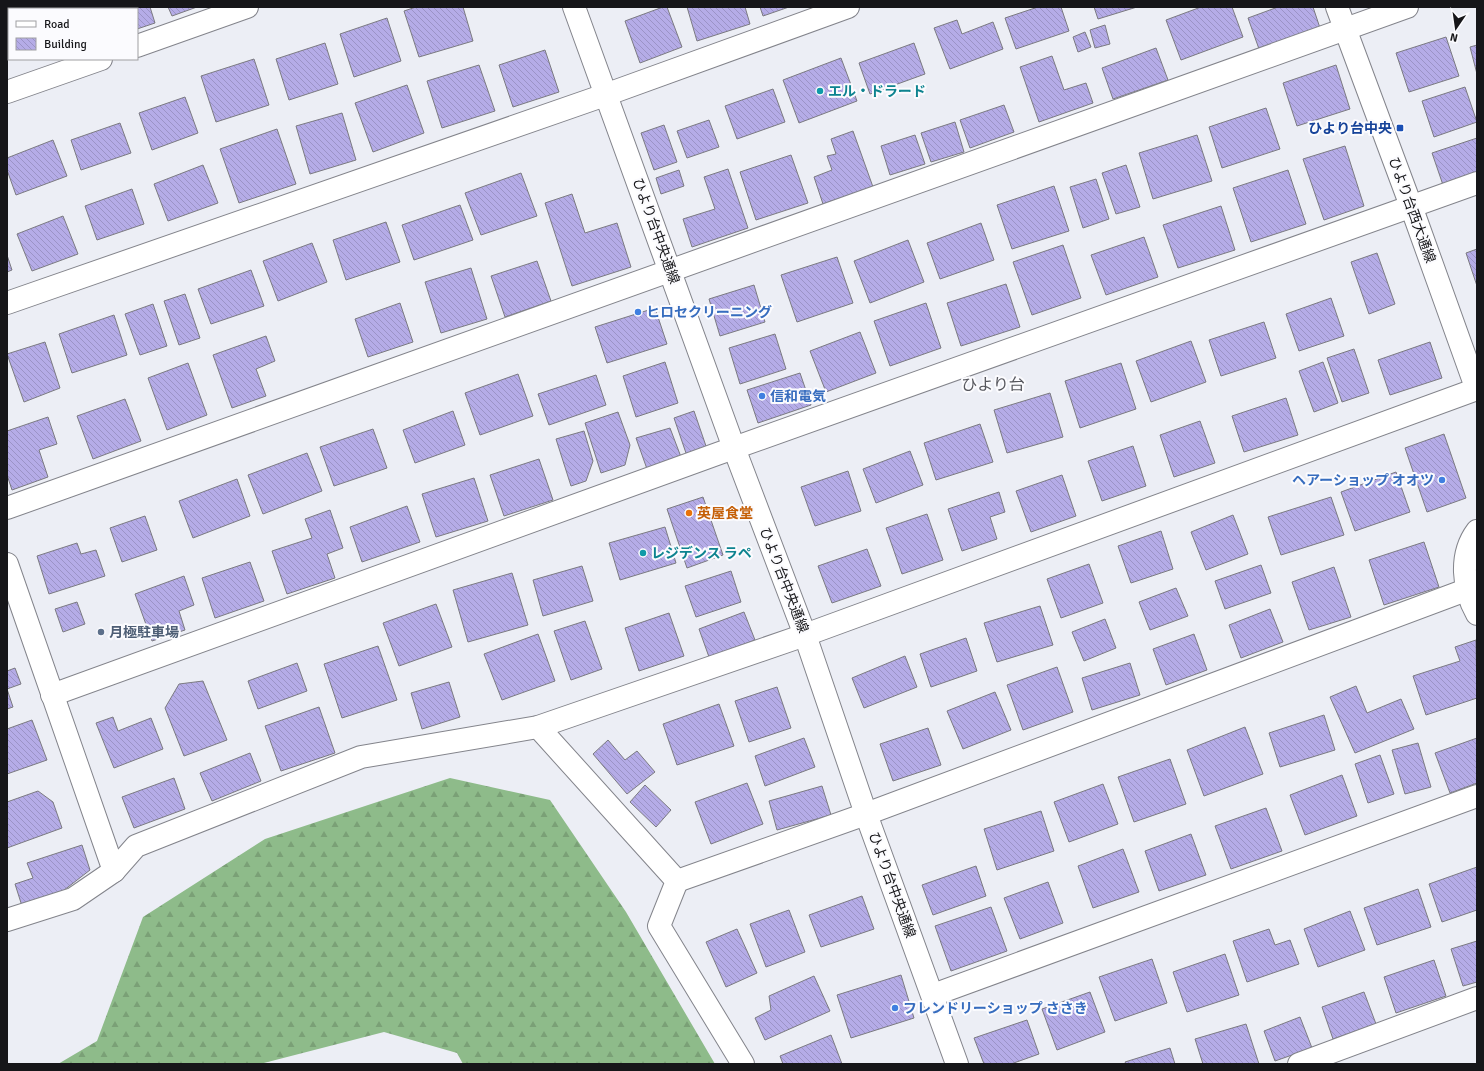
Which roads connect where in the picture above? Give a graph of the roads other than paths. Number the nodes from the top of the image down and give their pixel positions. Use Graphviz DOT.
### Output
graph roads {
  1 [pos="247,7"];
  2 [pos="574,7"];
  3 [pos="848,7"];
  4 [pos="1337,7"];
  5 [pos="1407,7"];
  6 [pos="1345,30"];
  7 [pos="138,46"];
  8 [pos="98,60"];
  9 [pos="7,92"];
  10 [pos="605,95"];
  11 [pos="1477,183"];
  12 [pos="1411,206"];
  13 [pos="670,270"];
  14 [pos="7,303"];
  15 [pos="1477,389"];
  16 [pos="734,448"];
  17 [pos="7,508"];
  18 [pos="1477,531"];
  19 [pos="7,564"];
  20 [pos="1466,590"];
  21 [pos="1477,614"];
  22 [pos="805,635"];
  23 [pos="52,695"];
  24 [pos="538,727"];
  25 [pos="1477,796"];
  26 [pos="866,814"];
  27 [pos="114,871"];
  28 [pos="677,881"];
  29 [pos="7,920"];
  30 [pos="932,995"];
  31 [pos="1477,998"];
  32 [pos="743,1064"];
  33 [pos="957,1064"];
  34 [pos="1299,1064"];
  1 -- 7 [label="street"];
  2 -- 10 [label="street, ひより台中央通線"];
  3 -- 10 [label="street"];
  4 -- 6 [label="street, ひより台西大通線"];
  5 -- 6 [label="street"];
  6 -- 12 [label="street, ひより台西大通線"];
  6 -- 13 [label="street"];
  8 -- 9 [label="street"];
  10 -- 13 [label="street, ひより台中央通線"];
  10 -- 14 [label="street"];
  11 -- 12 [label="street"];
  12 -- 15 [label="street, ひより台西大通線"];
  12 -- 16 [label="street"];
  13 -- 16 [label="street, ひより台中央通線"];
  13 -- 17 [label="street"];
  15 -- 22 [label="street"];
  16 -- 22 [label="street, ひより台中央通線"];
  16 -- 23 [label="street"];
  18 -- 20 [label="street"];
  19 -- 23 [label="street"];
  20 -- 21 [label="street"];
  20 -- 26 [label="street"];
  22 -- 24 [label="street"];
  22 -- 26 [label="street, ひより台中央通線"];
  23 -- 27 [label="street"];
  24 -- 27 [label="street"];
  24 -- 28 [label="street"];
  25 -- 30 [label="street"];
  26 -- 28 [label="street"];
  26 -- 30 [label="street, ひより台中央通線"];
  27 -- 29 [label="street"];
  28 -- 32 [label="street"];
  30 -- 33 [label="street, ひより台中央通線"];
  31 -- 34 [label="street"];
}
